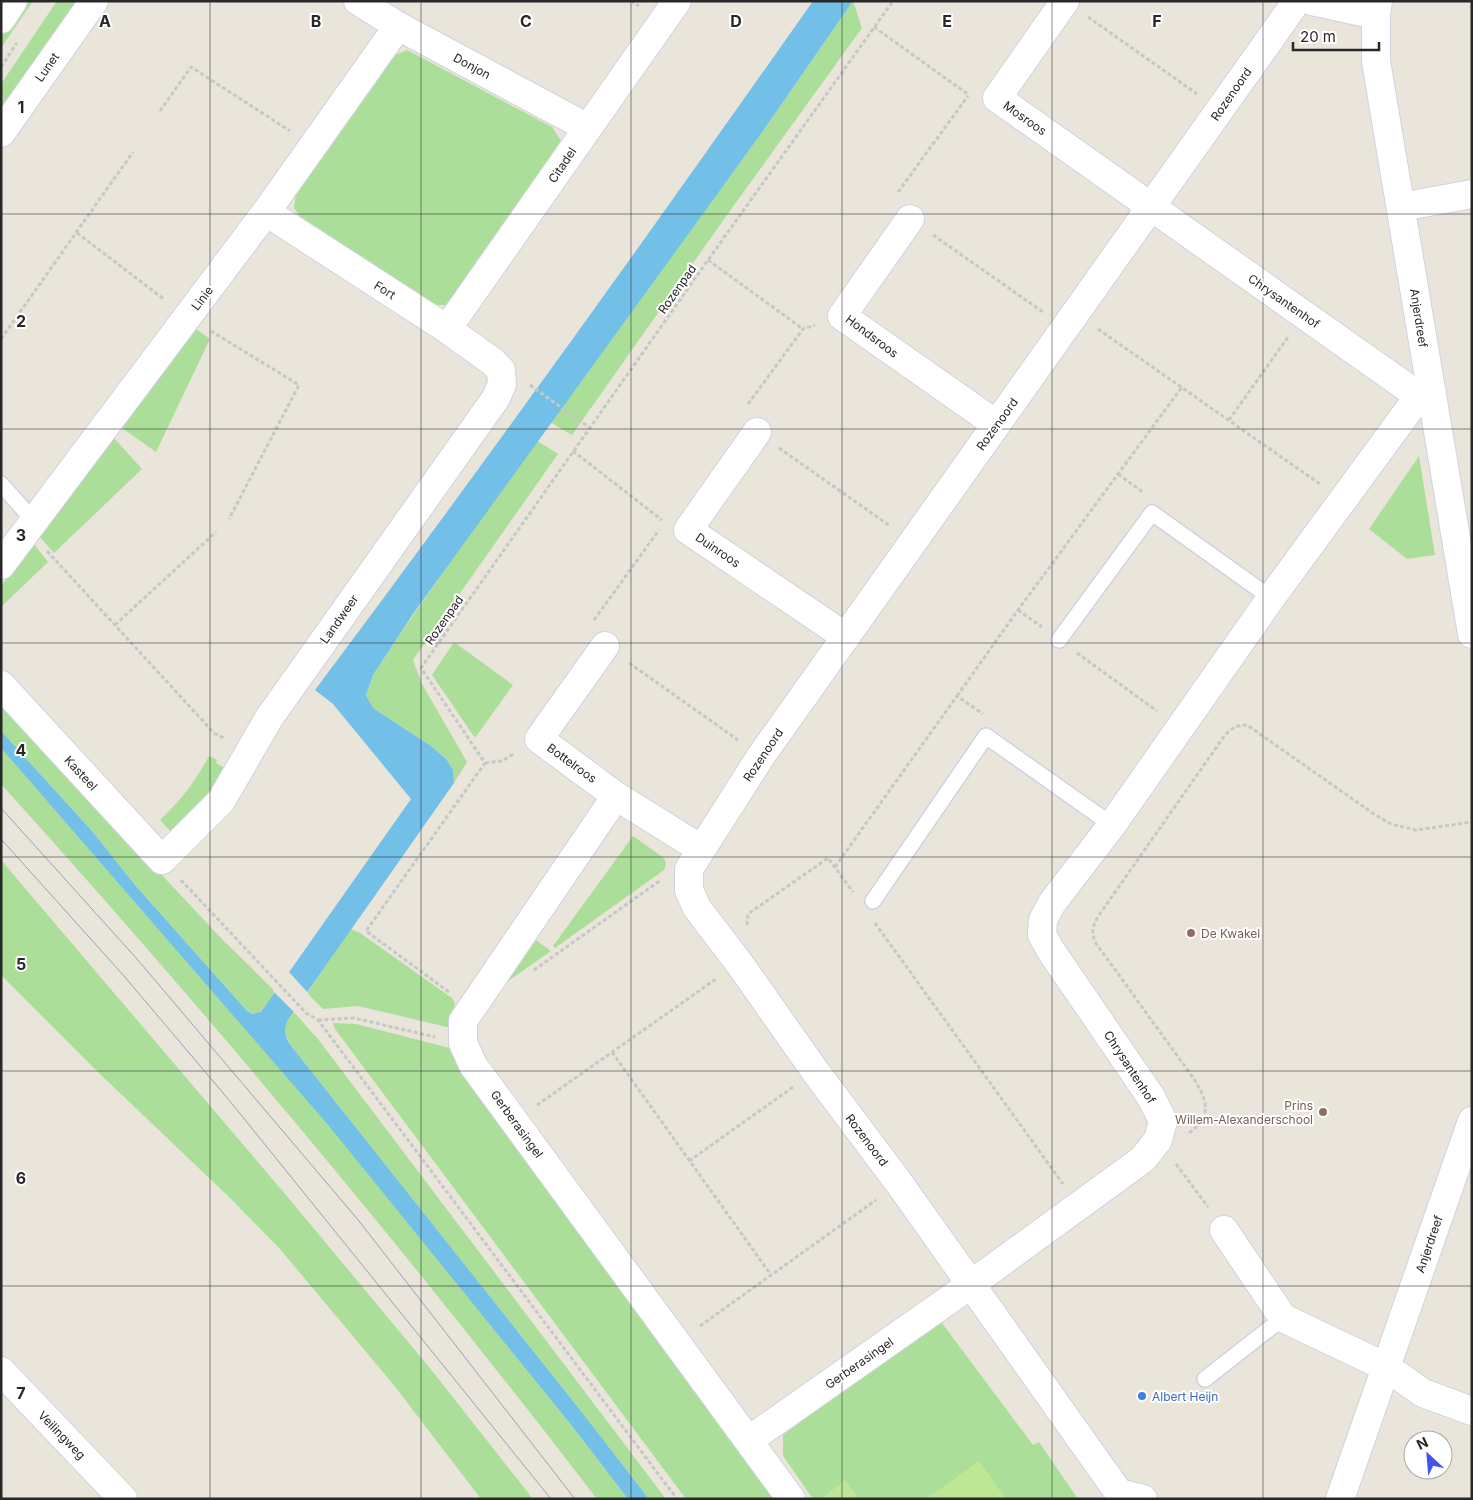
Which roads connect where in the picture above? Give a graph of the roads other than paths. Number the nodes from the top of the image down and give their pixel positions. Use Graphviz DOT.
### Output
graph roads {
  1 [pos="13,1"];
  2 [pos="94,1"];
  3 [pos="358,1"];
  4 [pos="677,1"];
  5 [pos="1065,1"];
  6 [pos="1297,1"];
  7 [pos="1312,1"];
  8 [pos="1377,8"];
  9 [pos="1,19"];
  10 [pos="398,26"];
  11 [pos="588,128"];
  12 [pos="1,134"];
  13 [pos="1472,194"];
  14 [pos="1150,206"];
  15 [pos="1401,207"];
  16 [pos="266,212"];
  17 [pos="910,219"];
  18 [pos="447,329"];
  19 [pos="512,375"];
  20 [pos="1425,394"];
  21 [pos="996,424"];
  22 [pos="756,432"];
  23 [pos="1,484"];
  24 [pos="31,526"];
  25 [pos="1,566"];
  26 [pos="1271,598"];
  27 [pos="1472,634"];
  28 [pos="846,638"];
  29 [pos="1060,640"];
  30 [pos="605,646"];
  31 [pos="1,685"];
  32 [pos="616,796"];
  33 [pos="1112,825"];
  34 [pos="695,859"];
  35 [pos="162,860"];
  36 [pos="865,900"];
  37 [pos="1472,1121"];
  38 [pos="1224,1230"];
  39 [pos="970,1285"];
  40 [pos="1283,1318"];
  41 [pos="1386,1367"];
  42 [pos="1,1371"];
  43 [pos="1205,1378"];
  44 [pos="1472,1411"];
  45 [pos="749,1440"];
  46 [pos="1124,1497"];
  47 [pos="123,1499"];
  48 [pos="790,1499"];
  49 [pos="1340,1499"];
  1 -- 9 [label="street"];
  2 -- 12 [label="street, Lunet"];
  3 -- 10 [label="street, Donjon"];
  4 -- 11 [label="street, Citadel"];
  5 -- 14 [label="street, Mosroos"];
  6 -- 14 [label="street, Rozenoord"];
  7 -- 8 [label="street"];
  8 -- 15 [label="street, Anjerdreef"];
  10 -- 11 [label="street, Donjon"];
  10 -- 16 [label="street, Linie"];
  11 -- 18 [label="street, Citadel"];
  13 -- 15 [label="street"];
  14 -- 20 [label="street, Chrysantenhof"];
  14 -- 21 [label="street, Rozenoord"];
  15 -- 20 [label="street, Anjerdreef"];
  16 -- 18 [label="street, Fort"];
  16 -- 24 [label="street, Linie"];
  17 -- 21 [label="street, Hondsroos"];
  18 -- 19 [label="street, Fort"];
  19 -- 35 [label="street, Landweer"];
  20 -- 26 [label="street, Chrysantenhof"];
  20 -- 27 [label="street, Anjerdreef"];
  21 -- 28 [label="street, Rozenoord"];
  22 -- 28 [label="street, Duinroos"];
  23 -- 24 [label="lane"];
  24 -- 25 [label="street, Linie"];
  26 -- 29 [label="lane"];
  26 -- 33 [label="street, Chrysantenhof"];
  28 -- 34 [label="street, Rozenoord"];
  30 -- 32 [label="street, Bottelroos"];
  31 -- 35 [label="street, Kasteel"];
  32 -- 34 [label="street, Bottelroos"];
  32 -- 45 [label="street, Gerberasingel"];
  33 -- 36 [label="lane"];
  33 -- 39 [label="street, Chrysantenhof"];
  34 -- 39 [label="street, Rozenoord"];
  37 -- 41 [label="street, Anjerdreef"];
  38 -- 40 [label="street"];
  39 -- 45 [label="street, Gerberasingel"];
  39 -- 46 [label="street, Rozenoord"];
  40 -- 41 [label="street"];
  40 -- 43 [label="lane"];
  41 -- 44 [label="street"];
  41 -- 49 [label="street, Anjerdreef"];
  42 -- 47 [label="street, Veilingweg"];
  45 -- 48 [label="street, Gerberasingel"];
}
